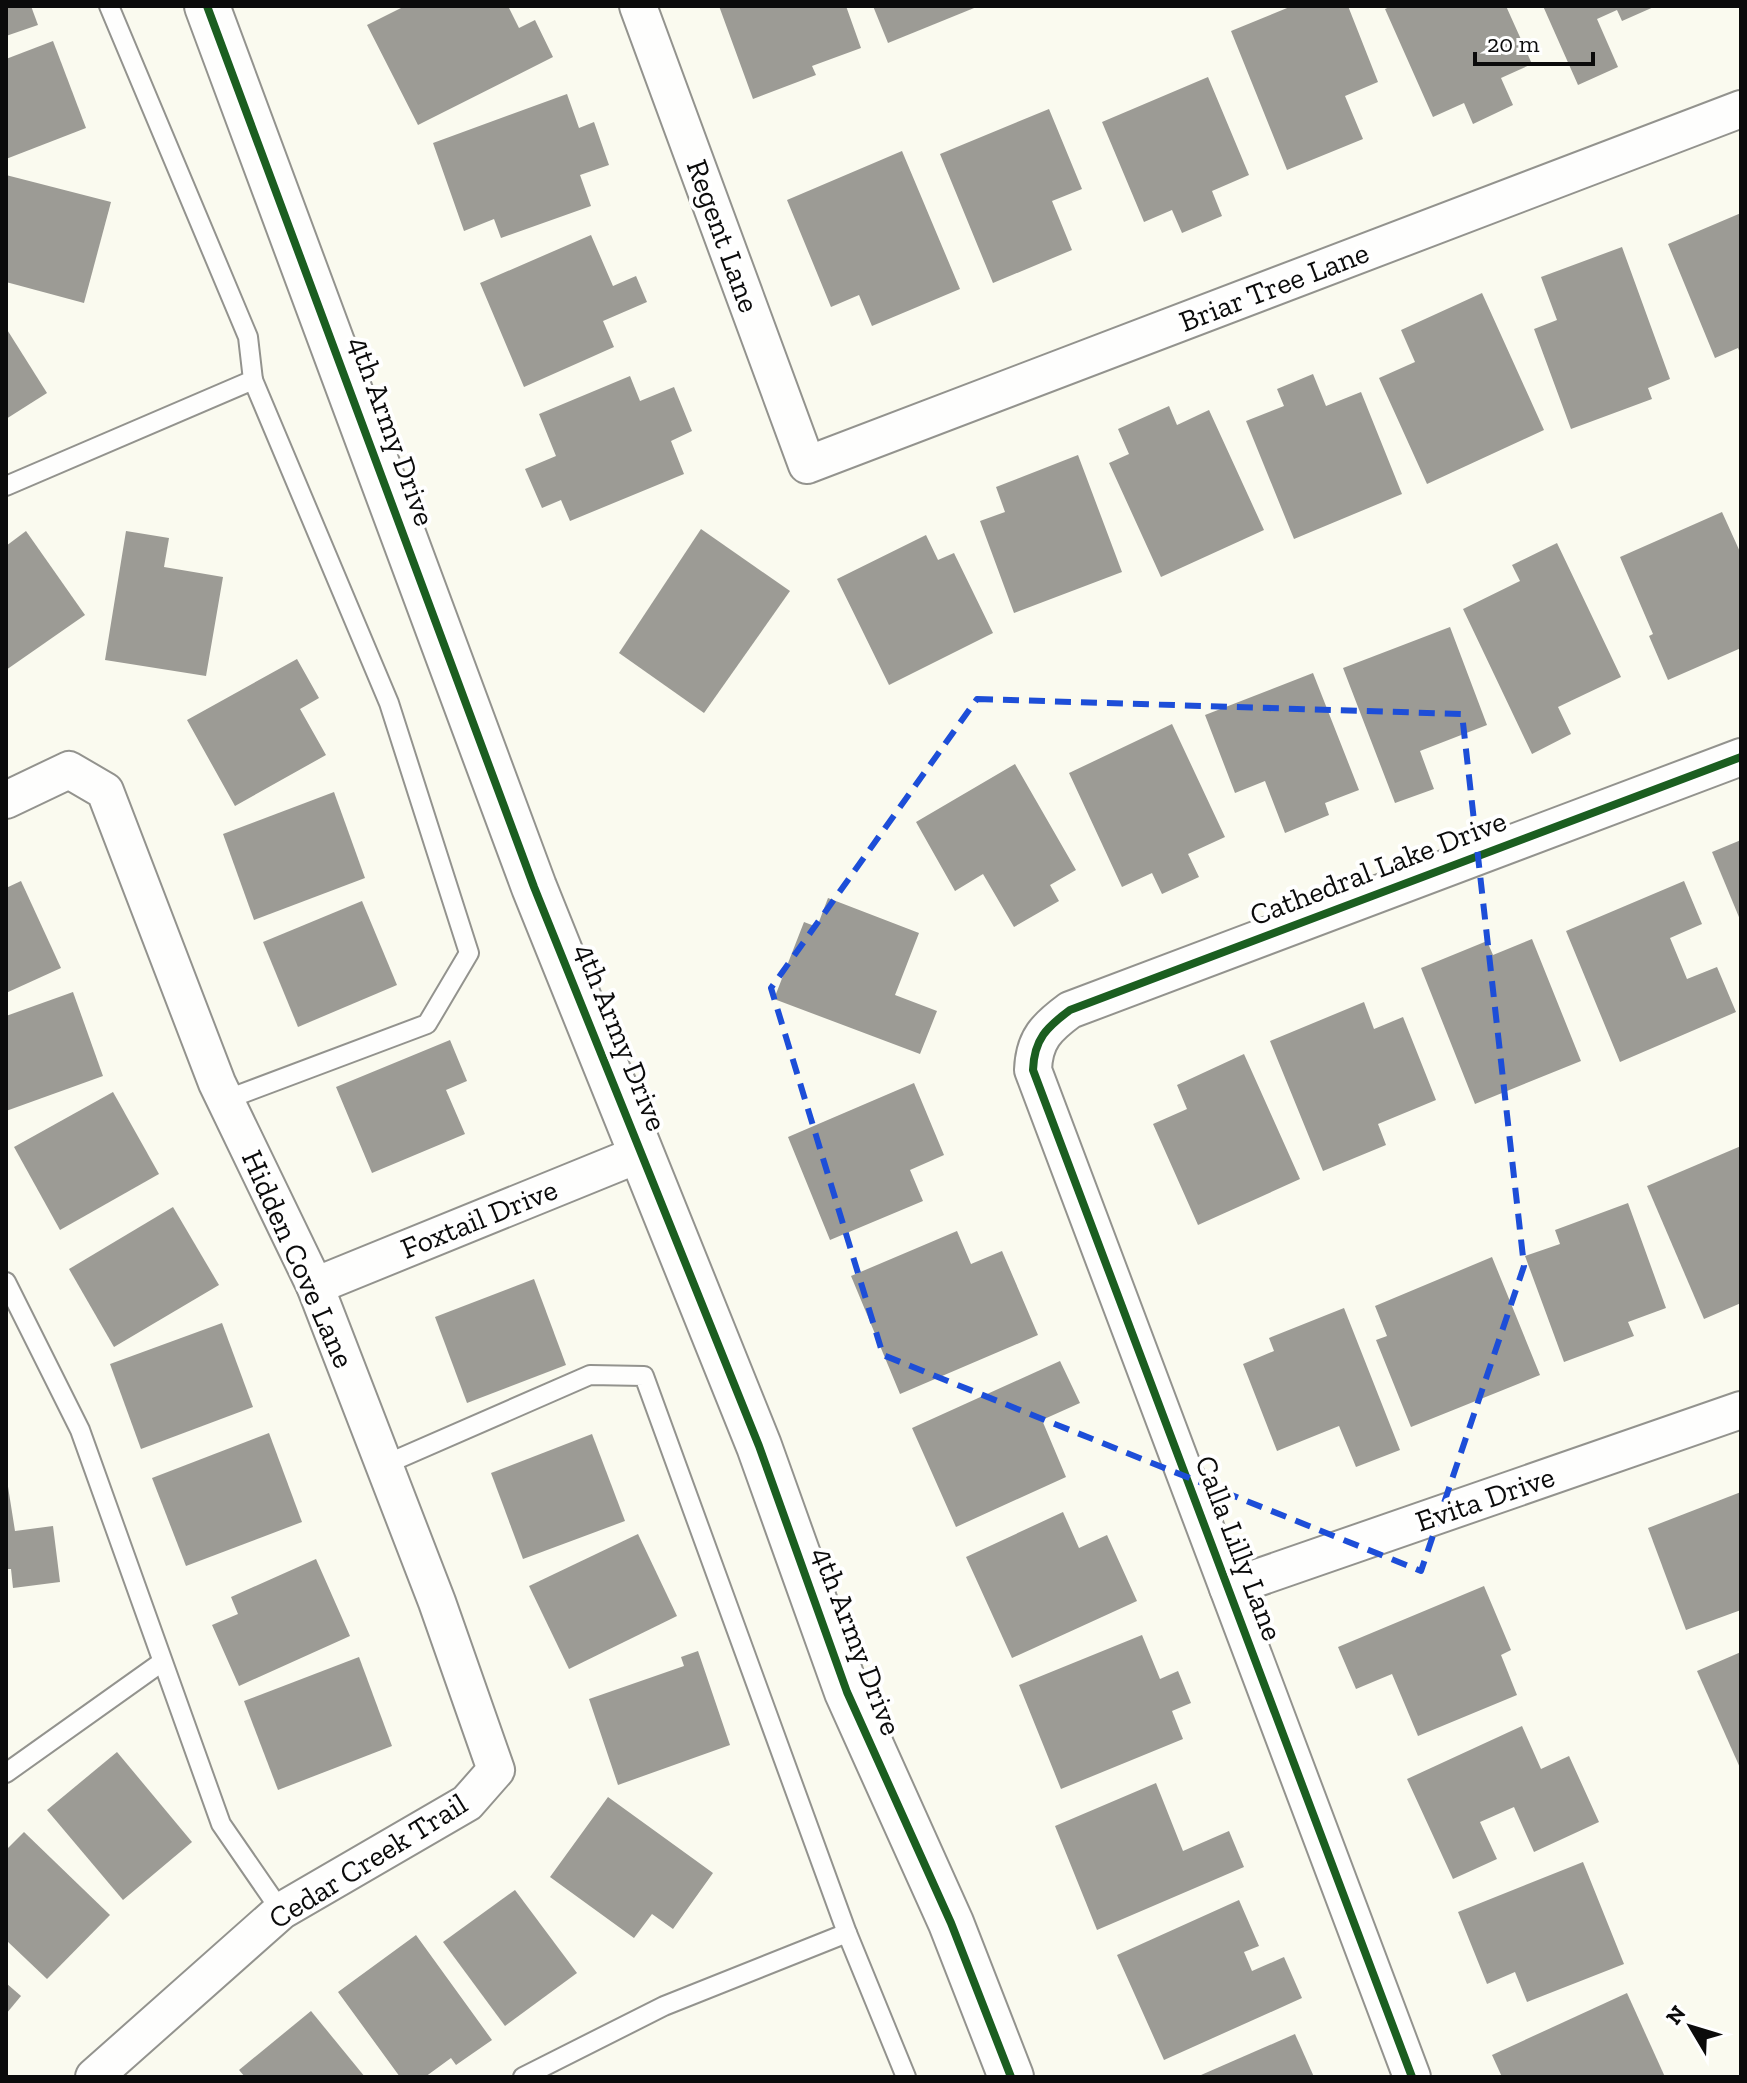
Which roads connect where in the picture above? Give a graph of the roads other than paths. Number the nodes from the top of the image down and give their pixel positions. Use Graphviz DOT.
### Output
graph roads {
  1 [pos="109,6"];
  2 [pos="207,6"];
  3 [pos="638,6"];
  4 [pos="1741,109"];
  5 [pos="253,380"];
  6 [pos="807,465"];
  7 [pos="6,486"];
  8 [pos="1741,757"];
  9 [pos="6,800"];
  10 [pos="1040,1036"];
  11 [pos="225,1100"];
  12 [pos="642,1153"];
  13 [pos="6,1282"];
  14 [pos="315,1286"];
  15 [pos="1741,1410"];
  16 [pos="384,1465"];
  17 [pos="1228,1588"];
  18 [pos="162,1662"];
  19 [pos="496,1770"];
  20 [pos="6,1773"];
  21 [pos="281,1911"];
  22 [pos="847,1933"];
  23 [pos="94,2077"];
  24 [pos="523,2077"];
  25 [pos="906,2077"];
  26 [pos="1011,2077"];
  27 [pos="1412,2077"];
  1 -- 5 [label="lane"];
  2 -- 12 [label="street, 4th Army Drive"];
  3 -- 6 [label="street, Regent Lane"];
  4 -- 6 [label="street, Briar Tree Lane"];
  5 -- 7 [label="lane"];
  5 -- 11 [label="lane"];
  8 -- 10 [label="street, Cathedral Lake Drive"];
  9 -- 11 [label="street, Hidden Cove Lane"];
  10 -- 17 [label="street, Calla Lilly Lane"];
  11 -- 14 [label="street, Hidden Cove Lane"];
  12 -- 14 [label="street, Foxtail Drive"];
  12 -- 26 [label="street, 4th Army Drive"];
  13 -- 18 [label="lane"];
  14 -- 16 [label="street, Hidden Cove Lane"];
  15 -- 17 [label="street, Evita Drive"];
  16 -- 19 [label="street, Hidden Cove Lane"];
  16 -- 22 [label="lane"];
  17 -- 27 [label="street, Calla Lilly Lane"];
  18 -- 20 [label="lane"];
  18 -- 21 [label="lane"];
  19 -- 21 [label="street, Cedar Creek Trail"];
  21 -- 23 [label="street, Cedar Creek Trail"];
  22 -- 24 [label="lane"];
  22 -- 25 [label="lane"];
}
